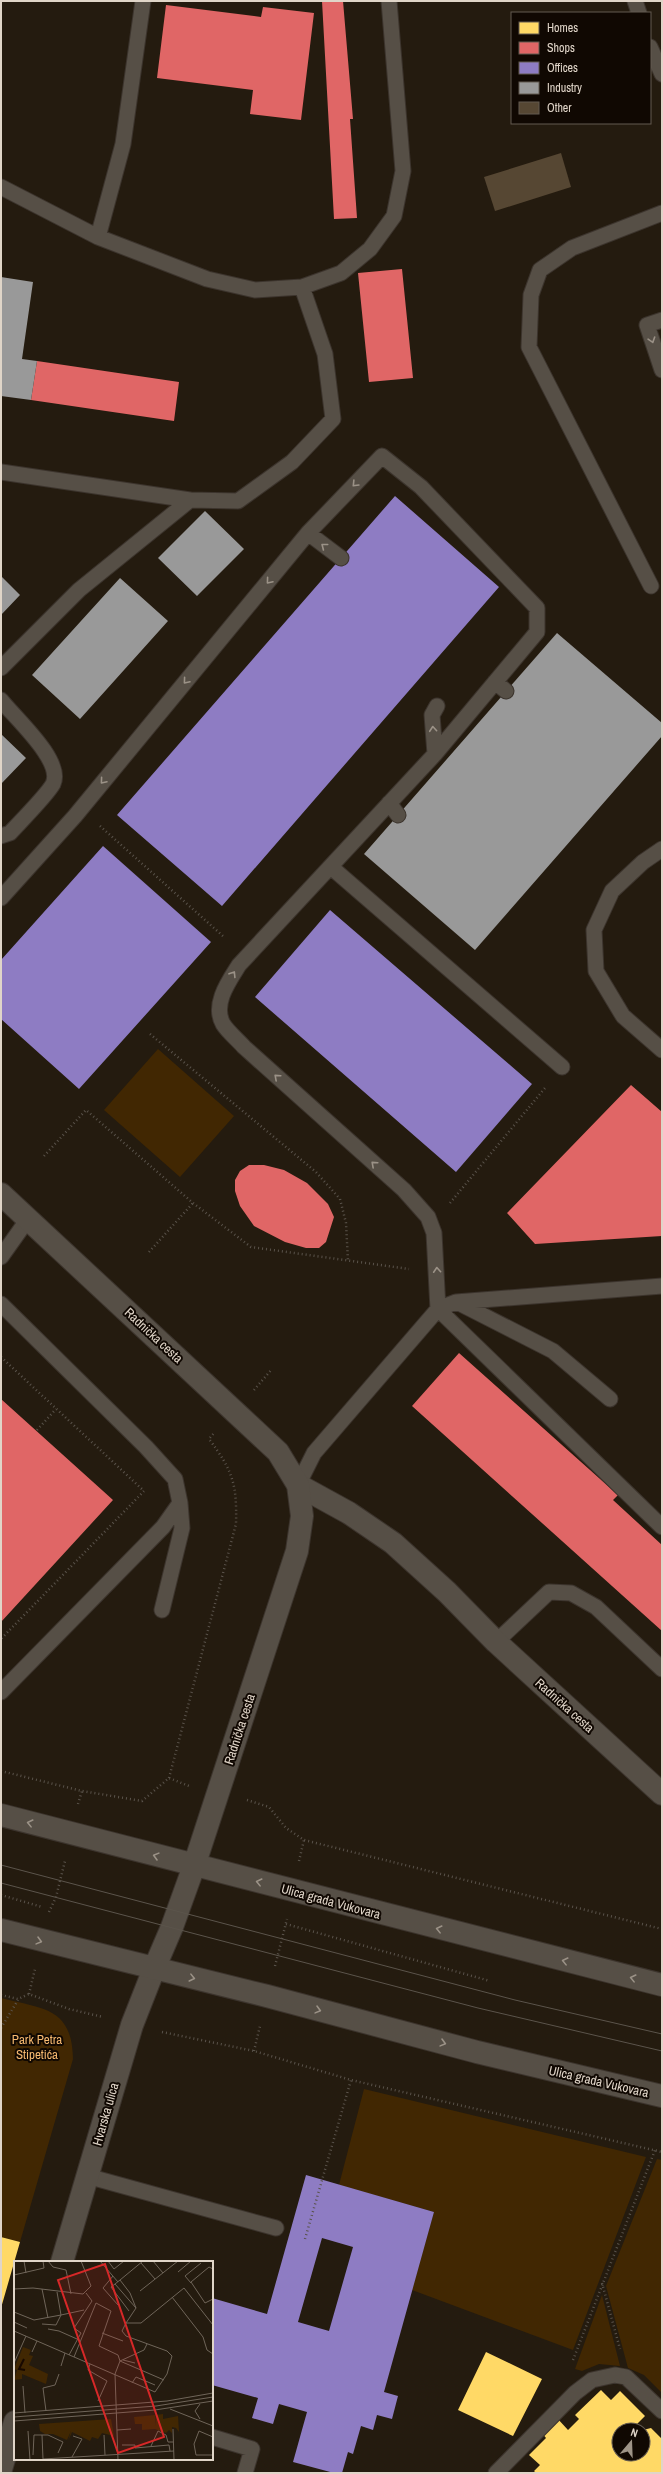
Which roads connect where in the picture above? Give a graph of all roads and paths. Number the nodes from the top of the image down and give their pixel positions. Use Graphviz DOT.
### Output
graph roads {
  1 [pos="143,1"];
  2 [pos="389,1"];
  3 [pos="635,1"];
  4 [pos="639,12"];
  5 [pos="651,48"];
  6 [pos="662,74"];
  7 [pos="1,187"];
  8 [pos="662,213"];
  9 [pos="98,237"];
  10 [pos="302,287"];
  11 [pos="662,320"];
  12 [pos="662,370"];
  13 [pos="1,472"];
  14 [pos="190,500"];
  15 [pos="308,533"];
  16 [pos="341,558"];
  17 [pos="650,586"];
  18 [pos="1,668"];
  19 [pos="1,700"];
  20 [pos="437,706"];
  21 [pos="435,754"];
  22 [pos="389,803"];
  23 [pos="398,815"];
  24 [pos="97,823"];
  25 [pos="1,836"];
  26 [pos="662,849"];
  27 [pos="331,867"];
  28 [pos="1,898"];
  29 [pos="224,937"];
  30 [pos="150,1034"];
  31 [pos="662,1050"];
  32 [pos="562,1067"];
  33 [pos="44,1156"];
  34 [pos="1,1194"];
  35 [pos="193,1203"];
  36 [pos="447,1207"];
  37 [pos="28,1219"];
  38 [pos="149,1252"];
  39 [pos="1,1257"];
  40 [pos="348,1261"];
  41 [pos="412,1270"];
  42 [pos="662,1286"];
  43 [pos="456,1302"];
  44 [pos="1,1304"];
  45 [pos="438,1309"];
  46 [pos="1,1358"];
  47 [pos="272,1369"];
  48 [pos="254,1390"];
  49 [pos="610,1399"];
  50 [pos="56,1409"];
  51 [pos="37,1430"];
  52 [pos="209,1439"];
  53 [pos="298,1485"];
  54 [pos="180,1503"];
  55 [pos="662,1527"];
  56 [pos="162,1610"];
  57 [pos="1,1639"];
  58 [pos="496,1642"];
  59 [pos="662,1669"];
  60 [pos="1,1692"];
  61 [pos="1,1771"];
  62 [pos="169,1778"];
  63 [pos="185,1785"];
  64 [pos="662,1794"];
  65 [pos="254,1801"];
  66 [pos="1,1815"];
  67 [pos="304,1840"];
  68 [pos="301,1850"];
  69 [pos="194,1866"];
  70 [pos="62,1873"];
  71 [pos="1,1895"];
  72 [pos="50,1909"];
  73 [pos="48,1916"];
  74 [pos="287,1918"];
  75 [pos="286,1924"];
  76 [pos="662,1929"];
  77 [pos="1,1930"];
  78 [pos="276,1963"];
  79 [pos="154,1969"];
  80 [pos="490,1981"];
  81 [pos="32,1985"];
  82 [pos="662,1986"];
  83 [pos="29,1994"];
  84 [pos="1,1995"];
  85 [pos="18,1999"];
  86 [pos="88,2013"];
  87 [pos="260,2025"];
  88 [pos="1,2028"];
  89 [pos="176,2036"];
  90 [pos="254,2052"];
  91 [pos="351,2080"];
  92 [pos="662,2096"];
  93 [pos="655,2150"];
  94 [pos="662,2152"];
  95 [pos="87,2176"];
  96 [pos="276,2228"];
  97 [pos="305,2239"];
  98 [pos="62,2261"];
  99 [pos="602,2283"];
  100 [pos="626,2377"];
  101 [pos="575,2393"];
  102 [pos="662,2411"];
  103 [pos="14,2425"];
  104 [pos="213,2437"];
  105 [pos="1,2469"];
  106 [pos="245,2473"];
  107 [pos="496,2473"];
  1 -- 9 [label="lane"];
  2 -- 10 [label="lane"];
  3 -- 4 [label="lane"];
  5 -- 6 [label="lane"];
  7 -- 9 [label="lane"];
  8 -- 17 [label="lane"];
  9 -- 10 [label="lane"];
  10 -- 14 [label="lane"];
  11 -- 12 [label="lane, one-way"];
  13 -- 14 [label="lane"];
  14 -- 18 [label="lane"];
  16 -- 15 [label="lane, one-way"];
  21 -- 15 [label="lane, one-way"];
  15 -- 28 [label="lane, one-way"];
  19 -- 25 [label="lane"];
  21 -- 20 [label="lane, one-way"];
  21 -- 22 [label="lane"];
  22 -- 23 [label="lane"];
  22 -- 27 [label="lane"];
  24 -- 29 [label="path"];
  26 -- 31 [label="lane"];
  27 -- 32 [label="lane"];
  45 -- 27 [label="lane, one-way"];
  30 -- 40 [label="path"];
  32 -- 36 [label="path"];
  33 -- 35 [label="path"];
  34 -- 37 [label="street, Radnička cesta"];
  35 -- 38 [label="path"];
  35 -- 40 [label="path"];
  37 -- 39 [label="lane"];
  37 -- 53 [label="street, Radnička cesta"];
  40 -- 41 [label="path"];
  42 -- 43 [label="lane"];
  43 -- 45 [label="lane"];
  43 -- 49 [label="lane"];
  44 -- 54 [label="lane"];
  45 -- 53 [label="lane"];
  45 -- 55 [label="lane"];
  46 -- 50 [label="path"];
  47 -- 48 [label="path"];
  50 -- 51 [label="path"];
  50 -- 57 [label="path"];
  52 -- 62 [label="path"];
  53 -- 58 [label="street, Radnička cesta"];
  53 -- 69 [label="street, Radnička cesta"];
  54 -- 56 [label="lane"];
  54 -- 60 [label="lane"];
  58 -- 59 [label="lane"];
  58 -- 64 [label="street, Radnička cesta"];
  61 -- 62 [label="path"];
  62 -- 63 [label="path"];
  65 -- 67 [label="path"];
  69 -- 66 [label="street, Ulica grada Vukovara, one-way"];
  67 -- 68 [label="path"];
  67 -- 76 [label="path"];
  69 -- 79 [label="street, Radnička cesta"];
  82 -- 69 [label="street, Ulica grada Vukovara, one-way"];
  70 -- 72 [label="path"];
  71 -- 72 [label="path"];
  72 -- 73 [label="path"];
  74 -- 75 [label="path"];
  75 -- 78 [label="path"];
  75 -- 80 [label="path"];
  77 -- 79 [label="street, Ulica grada Vukovara, one-way"];
  79 -- 92 [label="street, Ulica grada Vukovara, one-way"];
  79 -- 95 [label="street, Hvarska ulica"];
  81 -- 83 [label="path"];
  83 -- 85 [label="path"];
  83 -- 86 [label="path"];
  84 -- 85 [label="path"];
  85 -- 88 [label="path"];
  87 -- 90 [label="path"];
  89 -- 90 [label="path"];
  90 -- 91 [label="path"];
  91 -- 93 [label="path"];
  91 -- 97 [label="path"];
  93 -- 94 [label="path"];
  93 -- 99 [label="path"];
  95 -- 96 [label="lane"];
  95 -- 98 [label="street, Hvarska ulica"];
  99 -- 100 [label="path"];
  99 -- 101 [label="path"];
  100 -- 101 [label="lane"];
  100 -- 102 [label="lane"];
  101 -- 107 [label="lane"];
  103 -- 105 [label="street"];
  104 -- 106 [label="lane"];
}
